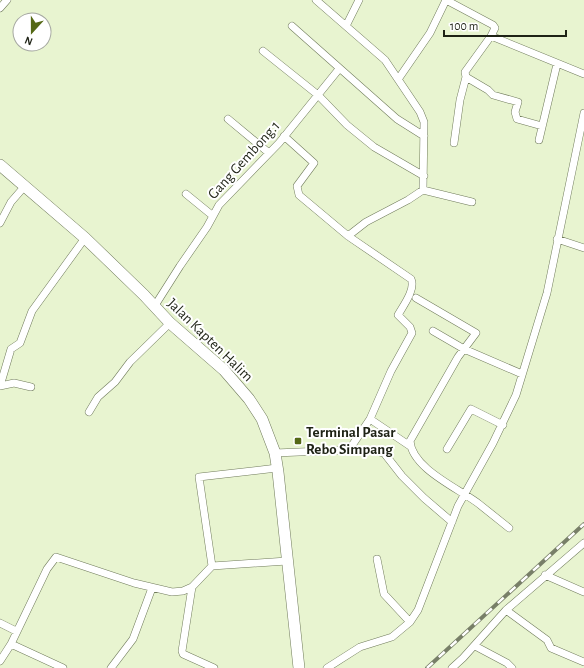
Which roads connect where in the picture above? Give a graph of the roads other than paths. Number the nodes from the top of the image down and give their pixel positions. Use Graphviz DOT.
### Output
graph roads {
  1 [pos="7,0"];
  2 [pos="316,0"];
  3 [pos="359,0"];
  4 [pos="446,0"];
  5 [pos="0,8"];
  6 [pos="292,26"];
  7 [pos="346,26"];
  8 [pos="491,36"];
  9 [pos="263,51"];
  10 [pos="557,64"];
  11 [pos="339,69"];
  12 [pos="584,74"];
  13 [pos="466,77"];
  14 [pos="399,78"];
  15 [pos="318,95"];
  16 [pos="584,113"];
  17 [pos="228,119"];
  18 [pos="542,126"];
  19 [pos="284,136"];
  20 [pos="424,136"];
  21 [pos="539,140"];
  22 [pos="454,143"];
  23 [pos="269,153"];
  24 [pos="0,165"];
  25 [pos="424,176"];
  26 [pos="24,187"];
  27 [pos="423,190"];
  28 [pos="186,194"];
  29 [pos="472,202"];
  30 [pos="213,216"];
  31 [pos="0,223"];
  32 [pos="348,236"];
  33 [pos="85,238"];
  34 [pos="557,239"];
  35 [pos="584,248"];
  36 [pos="416,298"];
  37 [pos="154,307"];
  38 [pos="170,323"];
  39 [pos="433,331"];
  40 [pos="464,349"];
  41 [pos="522,374"];
  42 [pos="0,386"];
  43 [pos="31,388"];
  44 [pos="89,412"];
  45 [pos="370,419"];
  46 [pos="503,425"];
  47 [pos="410,446"];
  48 [pos="447,449"];
  49 [pos="347,450"];
  50 [pos="275,453"];
  51 [pos="277,468"];
  52 [pos="463,494"];
  53 [pos="452,522"];
  54 [pos="508,528"];
  55 [pos="584,543"];
  56 [pos="377,559"];
  57 [pos="287,561"];
  58 [pos="212,566"];
  59 [pos="545,576"];
  60 [pos="192,587"];
  61 [pos="152,588"];
  62 [pos="584,592"];
  63 [pos="506,610"];
  64 [pos="410,622"];
  65 [pos="0,623"];
  66 [pos="16,631"];
  67 [pos="11,644"];
  68 [pos="475,646"];
  69 [pos="0,661"];
  70 [pos="584,662"];
  71 [pos="63,668"];
  72 [pos="111,668"];
  73 [pos="214,668"];
  74 [pos="299,668"];
  75 [pos="327,668"];
  76 [pos="452,668"];
  77 [pos="512,668"];
  1 -- 5 [label="street"];
  2 -- 7 [label="street"];
  3 -- 7 [label="street"];
  4 -- 8 [label="street"];
  4 -- 14 [label="street"];
  6 -- 11 [label="street"];
  7 -- 14 [label="street"];
  8 -- 10 [label="street"];
  8 -- 13 [label="street"];
  9 -- 15 [label="street"];
  10 -- 12 [label="street"];
  10 -- 18 [label="street"];
  11 -- 15 [label="street, Gang Gembong.1"];
  11 -- 20 [label="street"];
  13 -- 18 [label="street"];
  13 -- 22 [label="street"];
  14 -- 20 [label="street"];
  15 -- 19 [label="street, Gang Gembong.1"];
  15 -- 25 [label="street"];
  16 -- 34 [label="street"];
  17 -- 23 [label="street"];
  18 -- 21 [label="street"];
  19 -- 23 [label="street, Gang Gembong.1"];
  19 -- 32 [label="street"];
  20 -- 25 [label="street"];
  23 -- 30 [label="street, Gang Gembong.1"];
  24 -- 26 [label="main road, Jalan Kapten Halim"];
  25 -- 27 [label="street"];
  26 -- 31 [label="street"];
  26 -- 33 [label="main road, Jalan Kapten Halim"];
  27 -- 29 [label="street"];
  27 -- 32 [label="street"];
  28 -- 30 [label="street"];
  30 -- 37 [label="street, Gang Gembong.1"];
  32 -- 45 [label="street"];
  33 -- 37 [label="main road, Jalan Kapten Halim"];
  33 -- 42 [label="street"];
  34 -- 35 [label="street"];
  34 -- 41 [label="street"];
  36 -- 40 [label="street"];
  37 -- 38 [label="main road, Jalan Kapten Halim"];
  38 -- 44 [label="street"];
  38 -- 50 [label="main road, Jalan Kapten Halim"];
  39 -- 40 [label="street"];
  40 -- 41 [label="street"];
  40 -- 47 [label="street"];
  41 -- 46 [label="street"];
  42 -- 43 [label="street"];
  45 -- 47 [label="street"];
  45 -- 49 [label="street"];
  46 -- 48 [label="street"];
  46 -- 52 [label="street"];
  47 -- 52 [label="street"];
  49 -- 50 [label="street"];
  49 -- 53 [label="street"];
  50 -- 51 [label="main road, Jalan Kapten Halim"];
  51 -- 57 [label="main road, Jalan Kapten Halim"];
  51 -- 58 [label="street"];
  52 -- 53 [label="street"];
  52 -- 54 [label="street"];
  53 -- 64 [label="street"];
  55 -- 59 [label="street"];
  56 -- 64 [label="street"];
  57 -- 58 [label="street"];
  57 -- 74 [label="main road, Jalan Kapten Halim"];
  58 -- 60 [label="street"];
  59 -- 62 [label="street"];
  59 -- 63 [label="street"];
  60 -- 61 [label="street"];
  60 -- 73 [label="street"];
  61 -- 66 [label="street"];
  61 -- 72 [label="street"];
  63 -- 68 [label="street"];
  63 -- 70 [label="street"];
  64 -- 75 [label="street"];
  65 -- 66 [label="street"];
  66 -- 67 [label="street"];
  67 -- 69 [label="street"];
  67 -- 71 [label="street"];
  68 -- 76 [label="street"];
  68 -- 77 [label="street"];
}
